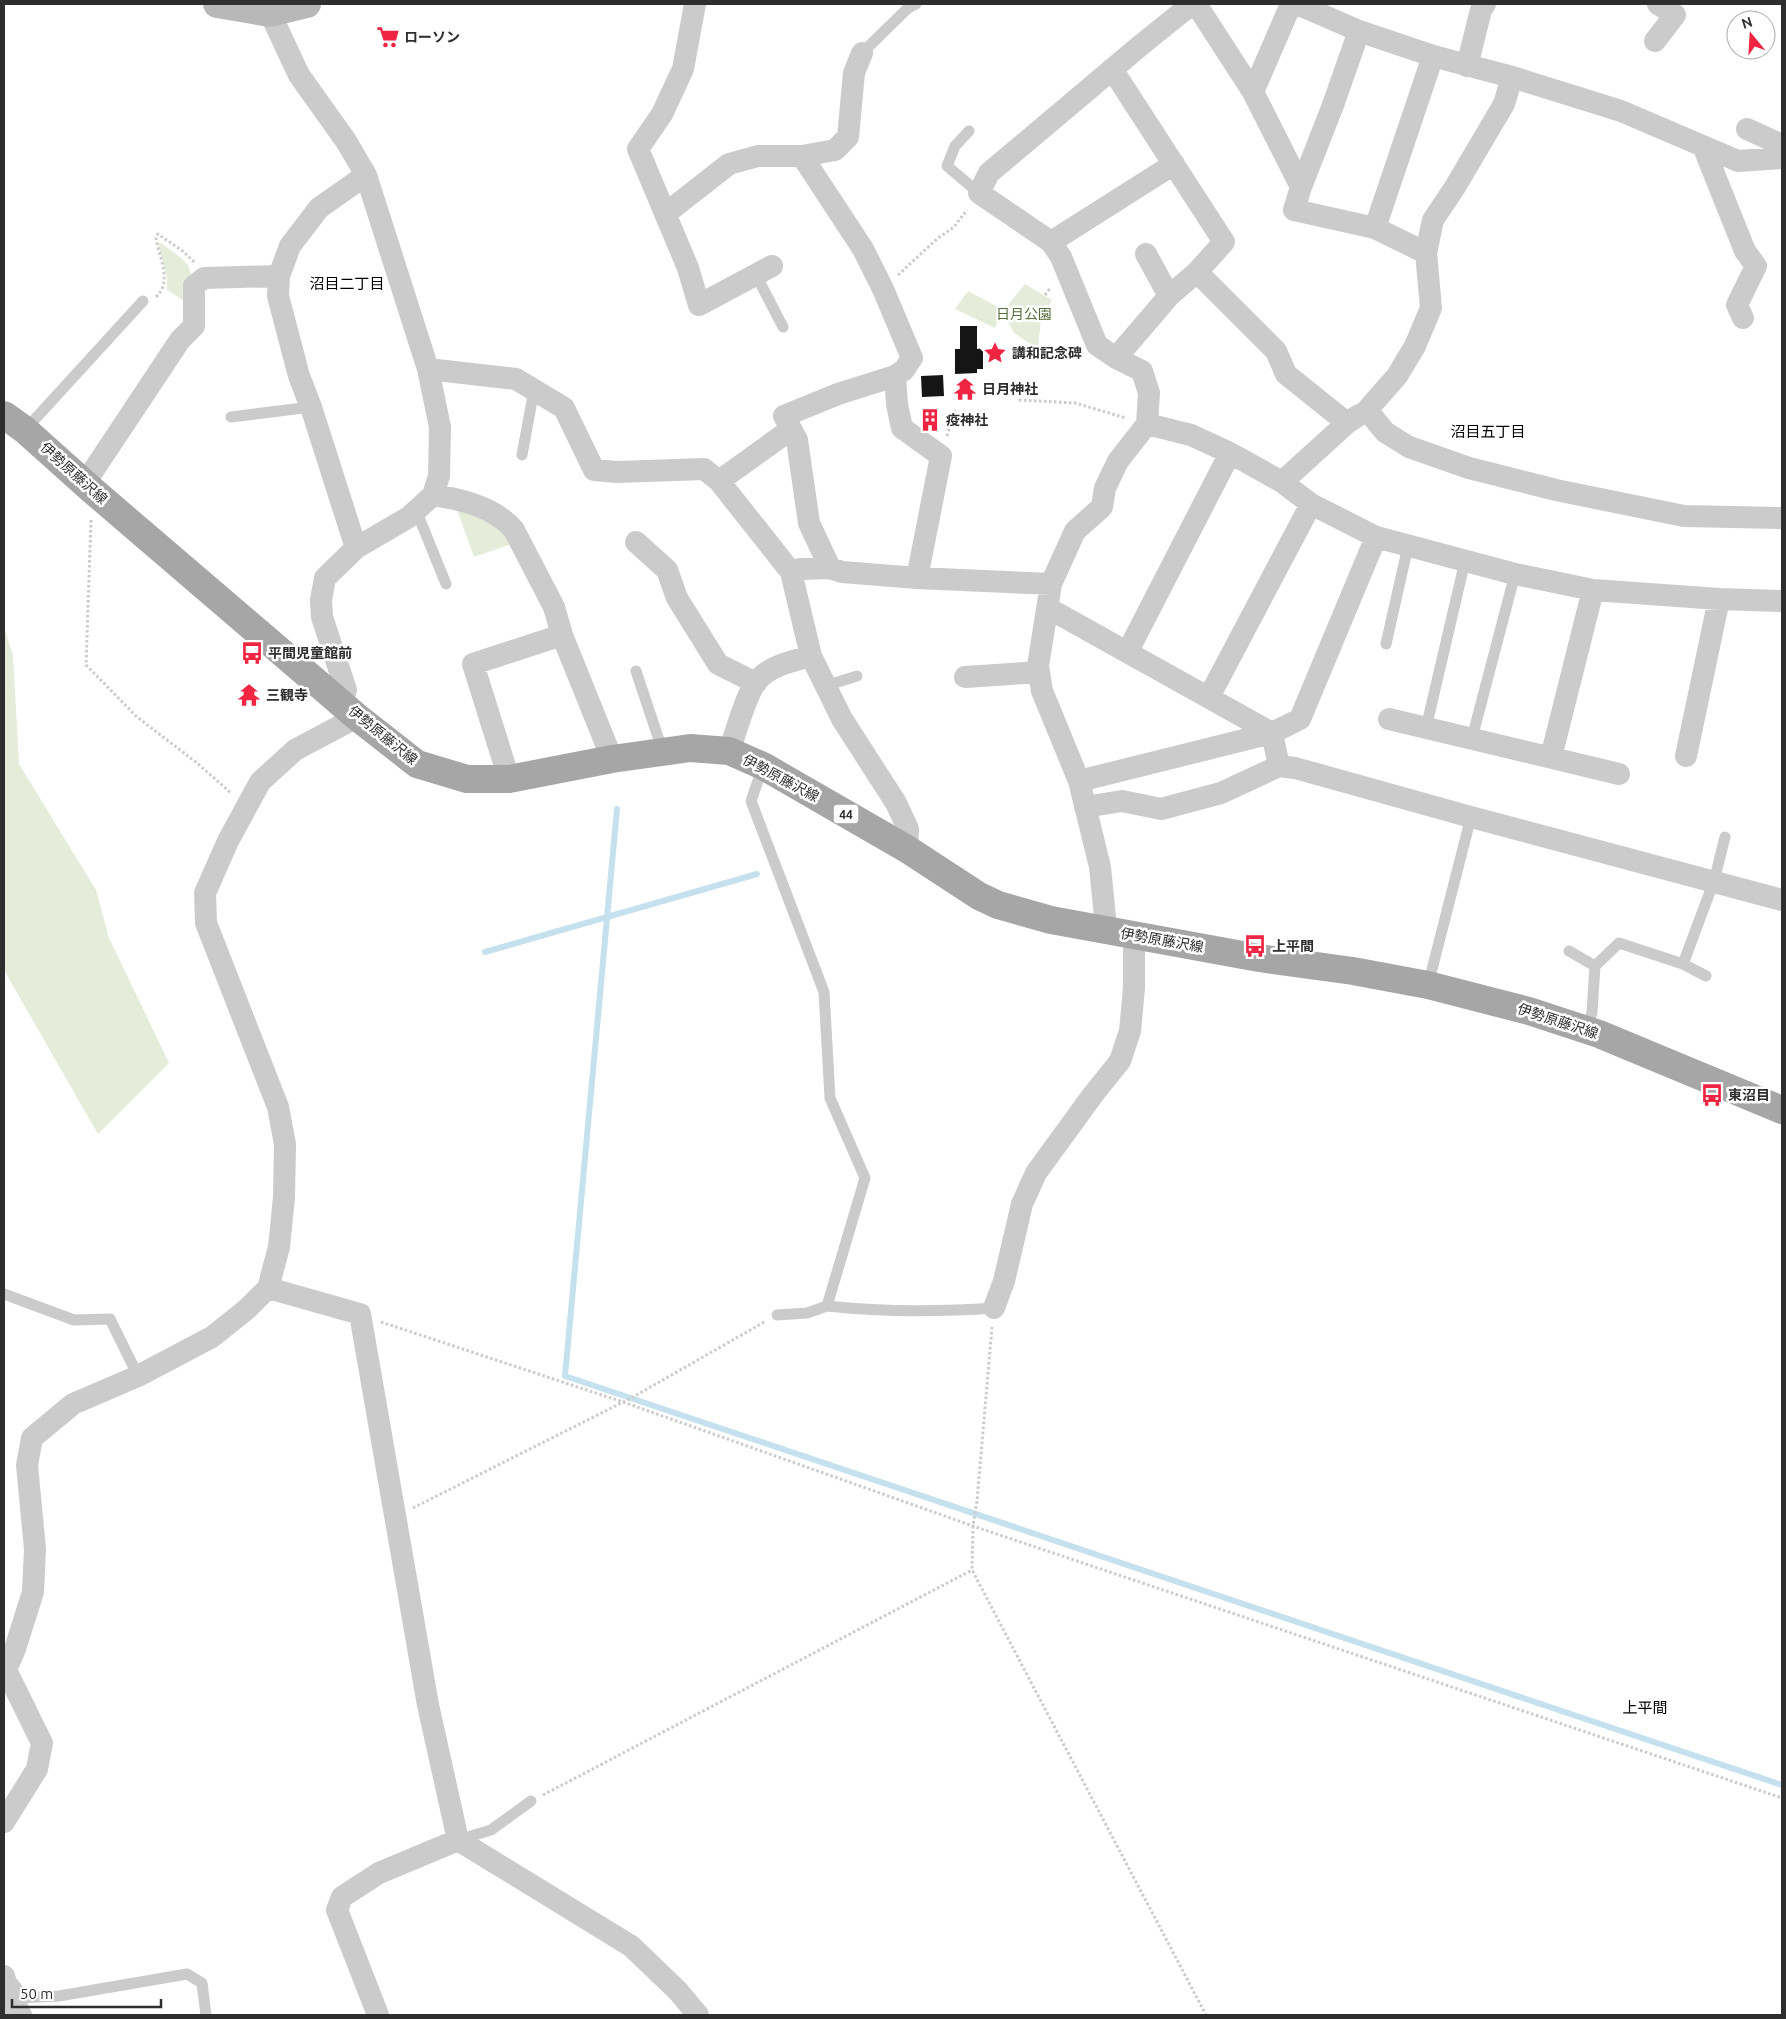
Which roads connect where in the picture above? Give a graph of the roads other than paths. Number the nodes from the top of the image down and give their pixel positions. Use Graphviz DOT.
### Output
graph roads {
  1 [pos="217,4"];
  2 [pos="307,4"];
  3 [pos="695,4"];
  4 [pos="916,4"];
  5 [pos="1192,4"];
  6 [pos="1196,4"];
  7 [pos="1291,4"];
  8 [pos="1297,4"];
  9 [pos="1658,4"];
  10 [pos="244,6"];
  11 [pos="1479,6"];
  12 [pos="270,13"];
  13 [pos="1359,31"];
  14 [pos="1655,41"];
  15 [pos="862,53"];
  16 [pos="1433,56"];
  17 [pos="1467,66"];
  18 [pos="1112,69"];
  19 [pos="1512,76"];
  20 [pos="1253,92"];
  21 [pos="969,131"];
  22 [pos="1702,146"];
  23 [pos="802,156"];
  24 [pos="1782,158"];
  25 [pos="1174,164"];
  26 [pos="366,174"];
  27 [pos="1300,187"];
  28 [pos="979,193"];
  29 [pos="666,214"];
  30 [pos="1375,228"];
  31 [pos="1051,242"];
  32 [pos="1426,253"];
  33 [pos="1146,254"];
  34 [pos="764,271"];
  35 [pos="1197,272"];
  36 [pos="279,276"];
  37 [pos="1169,296"];
  38 [pos="143,301"];
  39 [pos="1743,318"];
  40 [pos="784,327"];
  41 [pos="1116,358"];
  42 [pos="428,368"];
  43 [pos="895,376"];
  44 [pos="534,390"];
  45 [pos="311,407"];
  46 [pos="1366,410"];
  47 [pos="230,417"];
  48 [pos="15,422"];
  49 [pos="1347,423"];
  50 [pos="1147,424"];
  51 [pos="790,430"];
  52 [pos="1230,453"];
  53 [pos="522,455"];
  54 [pos="719,481"];
  55 [pos="1282,482"];
  56 [pos="89,486"];
  57 [pos="433,495"];
  58 [pos="1311,504"];
  59 [pos="416,510"];
  60 [pos="1782,518"];
  61 [pos="1376,537"];
  62 [pos="1408,546"];
  63 [pos="356,548"];
  64 [pos="638,552"];
  65 [pos="1465,561"];
  66 [pos="830,568"];
  67 [pos="791,572"];
  68 [pos="1516,574"];
  69 [pos="917,578"];
  70 [pos="446,584"];
  71 [pos="1051,584"];
  72 [pos="1594,590"];
  73 [pos="1719,599"];
  74 [pos="1782,601"];
  75 [pos="1048,608"];
  76 [pos="562,635"];
  77 [pos="1386,644"];
  78 [pos="1128,651"];
  79 [pos="811,656"];
  80 [pos="636,670"];
  81 [pos="1039,672"];
  82 [pos="857,676"];
  83 [pos="966,677"];
  84 [pos="756,683"];
  85 [pos="825,686"];
  86 [pos="1209,697"];
  87 [pos="349,709"];
  88 [pos="1388,719"];
  89 [pos="1426,728"];
  90 [pos="1272,732"];
  91 [pos="1472,738"];
  92 [pos="730,751"];
  93 [pos="663,752"];
  94 [pos="1686,756"];
  95 [pos="1551,757"];
  96 [pos="612,759"];
  97 [pos="763,766"];
  98 [pos="1279,766"];
  99 [pos="1619,774"];
  100 [pos="509,779"];
  101 [pos="1079,781"];
  102 [pos="1085,808"];
  103 [pos="1471,817"];
  104 [pos="1725,837"];
  105 [pos="907,849"];
  106 [pos="1714,881"];
  107 [pos="1782,900"];
  108 [pos="1103,929"];
  109 [pos="1134,935"];
  110 [pos="1569,951"];
  111 [pos="1684,964"];
  112 [pos="1595,966"];
  113 [pos="1706,976"];
  114 [pos="1428,985"];
  115 [pos="1587,1030"];
  116 [pos="1782,1110"];
  117 [pos="268,1288"];
  118 [pos="4,1294"];
  119 [pos="826,1306"];
  120 [pos="994,1308"];
  121 [pos="777,1315"];
  122 [pos="138,1376"];
  123 [pos="531,1802"];
  124 [pos="4,1822"];
  125 [pos="458,1840"];
  126 [pos="4,1976"];
  127 [pos="18,2009"];
  128 [pos="206,2015"];
  129 [pos="378,2015"];
  130 [pos="698,2015"];
  1 -- 10 [label="street"];
  2 -- 12 [label="street"];
  3 -- 29 [label="street"];
  4 -- 15 [label="lane"];
  5 -- 18 [label="street"];
  6 -- 20 [label="street"];
  7 -- 20 [label="street"];
  8 -- 13 [label="street"];
  9 -- 14 [label="street"];
  10 -- 12 [label="street"];
  11 -- 17 [label="street"];
  12 -- 26 [label="street"];
  13 -- 16 [label="street"];
  13 -- 27 [label="street"];
  15 -- 23 [label="street"];
  16 -- 17 [label="street"];
  16 -- 30 [label="street"];
  17 -- 19 [label="street"];
  18 -- 25 [label="street"];
  18 -- 28 [label="street"];
  19 -- 22 [label="street"];
  19 -- 32 [label="street"];
  20 -- 27 [label="street"];
  21 -- 28 [label="lane"];
  22 -- 24 [label="street"];
  22 -- 39 [label="street"];
  23 -- 29 [label="street"];
  23 -- 43 [label="street"];
  25 -- 31 [label="street"];
  25 -- 35 [label="street"];
  26 -- 36 [label="street"];
  26 -- 42 [label="street"];
  27 -- 30 [label="street"];
  28 -- 31 [label="street"];
  29 -- 34 [label="street"];
  30 -- 32 [label="street"];
  31 -- 41 [label="street"];
  32 -- 46 [label="street"];
  33 -- 37 [label="street"];
  34 -- 40 [label="lane"];
  35 -- 37 [label="street"];
  35 -- 49 [label="street"];
  36 -- 45 [label="street"];
  36 -- 56 [label="street"];
  37 -- 41 [label="street"];
  38 -- 48 [label="lane"];
  41 -- 50 [label="street"];
  42 -- 44 [label="street"];
  42 -- 57 [label="street"];
  43 -- 51 [label="street"];
  43 -- 69 [label="street"];
  44 -- 53 [label="lane"];
  44 -- 54 [label="street"];
  45 -- 47 [label="lane"];
  45 -- 63 [label="street"];
  46 -- 49 [label="street"];
  46 -- 60 [label="street"];
  48 -- 56 [label="main road, 伊勢原藤沢線 / 44"];
  49 -- 55 [label="street"];
  50 -- 52 [label="street"];
  50 -- 71 [label="street"];
  51 -- 54 [label="street"];
  51 -- 66 [label="street"];
  52 -- 55 [label="street"];
  52 -- 78 [label="street"];
  54 -- 67 [label="street"];
  55 -- 58 [label="street"];
  56 -- 87 [label="main road, 伊勢原藤沢線 / 44"];
  57 -- 59 [label="street"];
  57 -- 76 [label="street"];
  58 -- 61 [label="street"];
  58 -- 86 [label="street"];
  59 -- 63 [label="street"];
  59 -- 70 [label="lane"];
  61 -- 62 [label="street"];
  61 -- 90 [label="street"];
  62 -- 65 [label="street"];
  62 -- 77 [label="lane"];
  63 -- 87 [label="street"];
  64 -- 84 [label="street"];
  65 -- 68 [label="street"];
  65 -- 89 [label="lane"];
  66 -- 67 [label="street"];
  66 -- 69 [label="street"];
  67 -- 79 [label="street"];
  68 -- 72 [label="street"];
  68 -- 91 [label="lane"];
  69 -- 71 [label="street"];
  71 -- 75 [label="street"];
  72 -- 73 [label="street"];
  72 -- 95 [label="street"];
  73 -- 74 [label="street"];
  73 -- 94 [label="street"];
  75 -- 78 [label="street"];
  75 -- 81 [label="street"];
  76 -- 96 [label="street"];
  76 -- 100 [label="street"];
  78 -- 86 [label="street"];
  79 -- 84 [label="street"];
  79 -- 85 [label="street"];
  80 -- 93 [label="lane"];
  81 -- 83 [label="street"];
  81 -- 101 [label="street"];
  82 -- 85 [label="lane"];
  84 -- 92 [label="street"];
  85 -- 105 [label="street"];
  86 -- 90 [label="street"];
  87 -- 100 [label="main road, 伊勢原藤沢線 / 44"];
  87 -- 117 [label="street"];
  88 -- 89 [label="street"];
  89 -- 91 [label="street"];
  90 -- 98 [label="street"];
  90 -- 101 [label="street"];
  91 -- 95 [label="street"];
  92 -- 93 [label="main road, 伊勢原藤沢線 / 44"];
  92 -- 97 [label="main road, 伊勢原藤沢線 / 44"];
  93 -- 96 [label="main road, 伊勢原藤沢線 / 44"];
  95 -- 99 [label="street"];
  96 -- 100 [label="main road, 伊勢原藤沢線 / 44"];
  97 -- 105 [label="main road, 伊勢原藤沢線 / 44"];
  97 -- 119 [label="lane"];
  98 -- 102 [label="street"];
  98 -- 103 [label="street"];
  101 -- 102 [label="street"];
  102 -- 108 [label="street"];
  103 -- 106 [label="street"];
  103 -- 114 [label="lane"];
  104 -- 106 [label="lane"];
  105 -- 108 [label="main road, 伊勢原藤沢線 / 44"];
  106 -- 107 [label="street"];
  106 -- 111 [label="lane"];
  108 -- 109 [label="main road, 伊勢原藤沢線 / 44"];
  109 -- 114 [label="main road, 伊勢原藤沢線 / 44"];
  109 -- 120 [label="street"];
  110 -- 112 [label="lane"];
  111 -- 112 [label="lane"];
  111 -- 113 [label="lane"];
  112 -- 115 [label="lane"];
  114 -- 115 [label="main road, 伊勢原藤沢線 / 44"];
  115 -- 116 [label="main road, 伊勢原藤沢線 / 44"];
  117 -- 122 [label="street"];
  117 -- 125 [label="street"];
  118 -- 122 [label="lane"];
  119 -- 120 [label="lane"];
  119 -- 121 [label="lane"];
  122 -- 124 [label="street"];
  123 -- 125 [label="lane"];
  125 -- 129 [label="street"];
  125 -- 130 [label="street"];
  126 -- 127 [label="street"];
  127 -- 128 [label="lane"];
}
